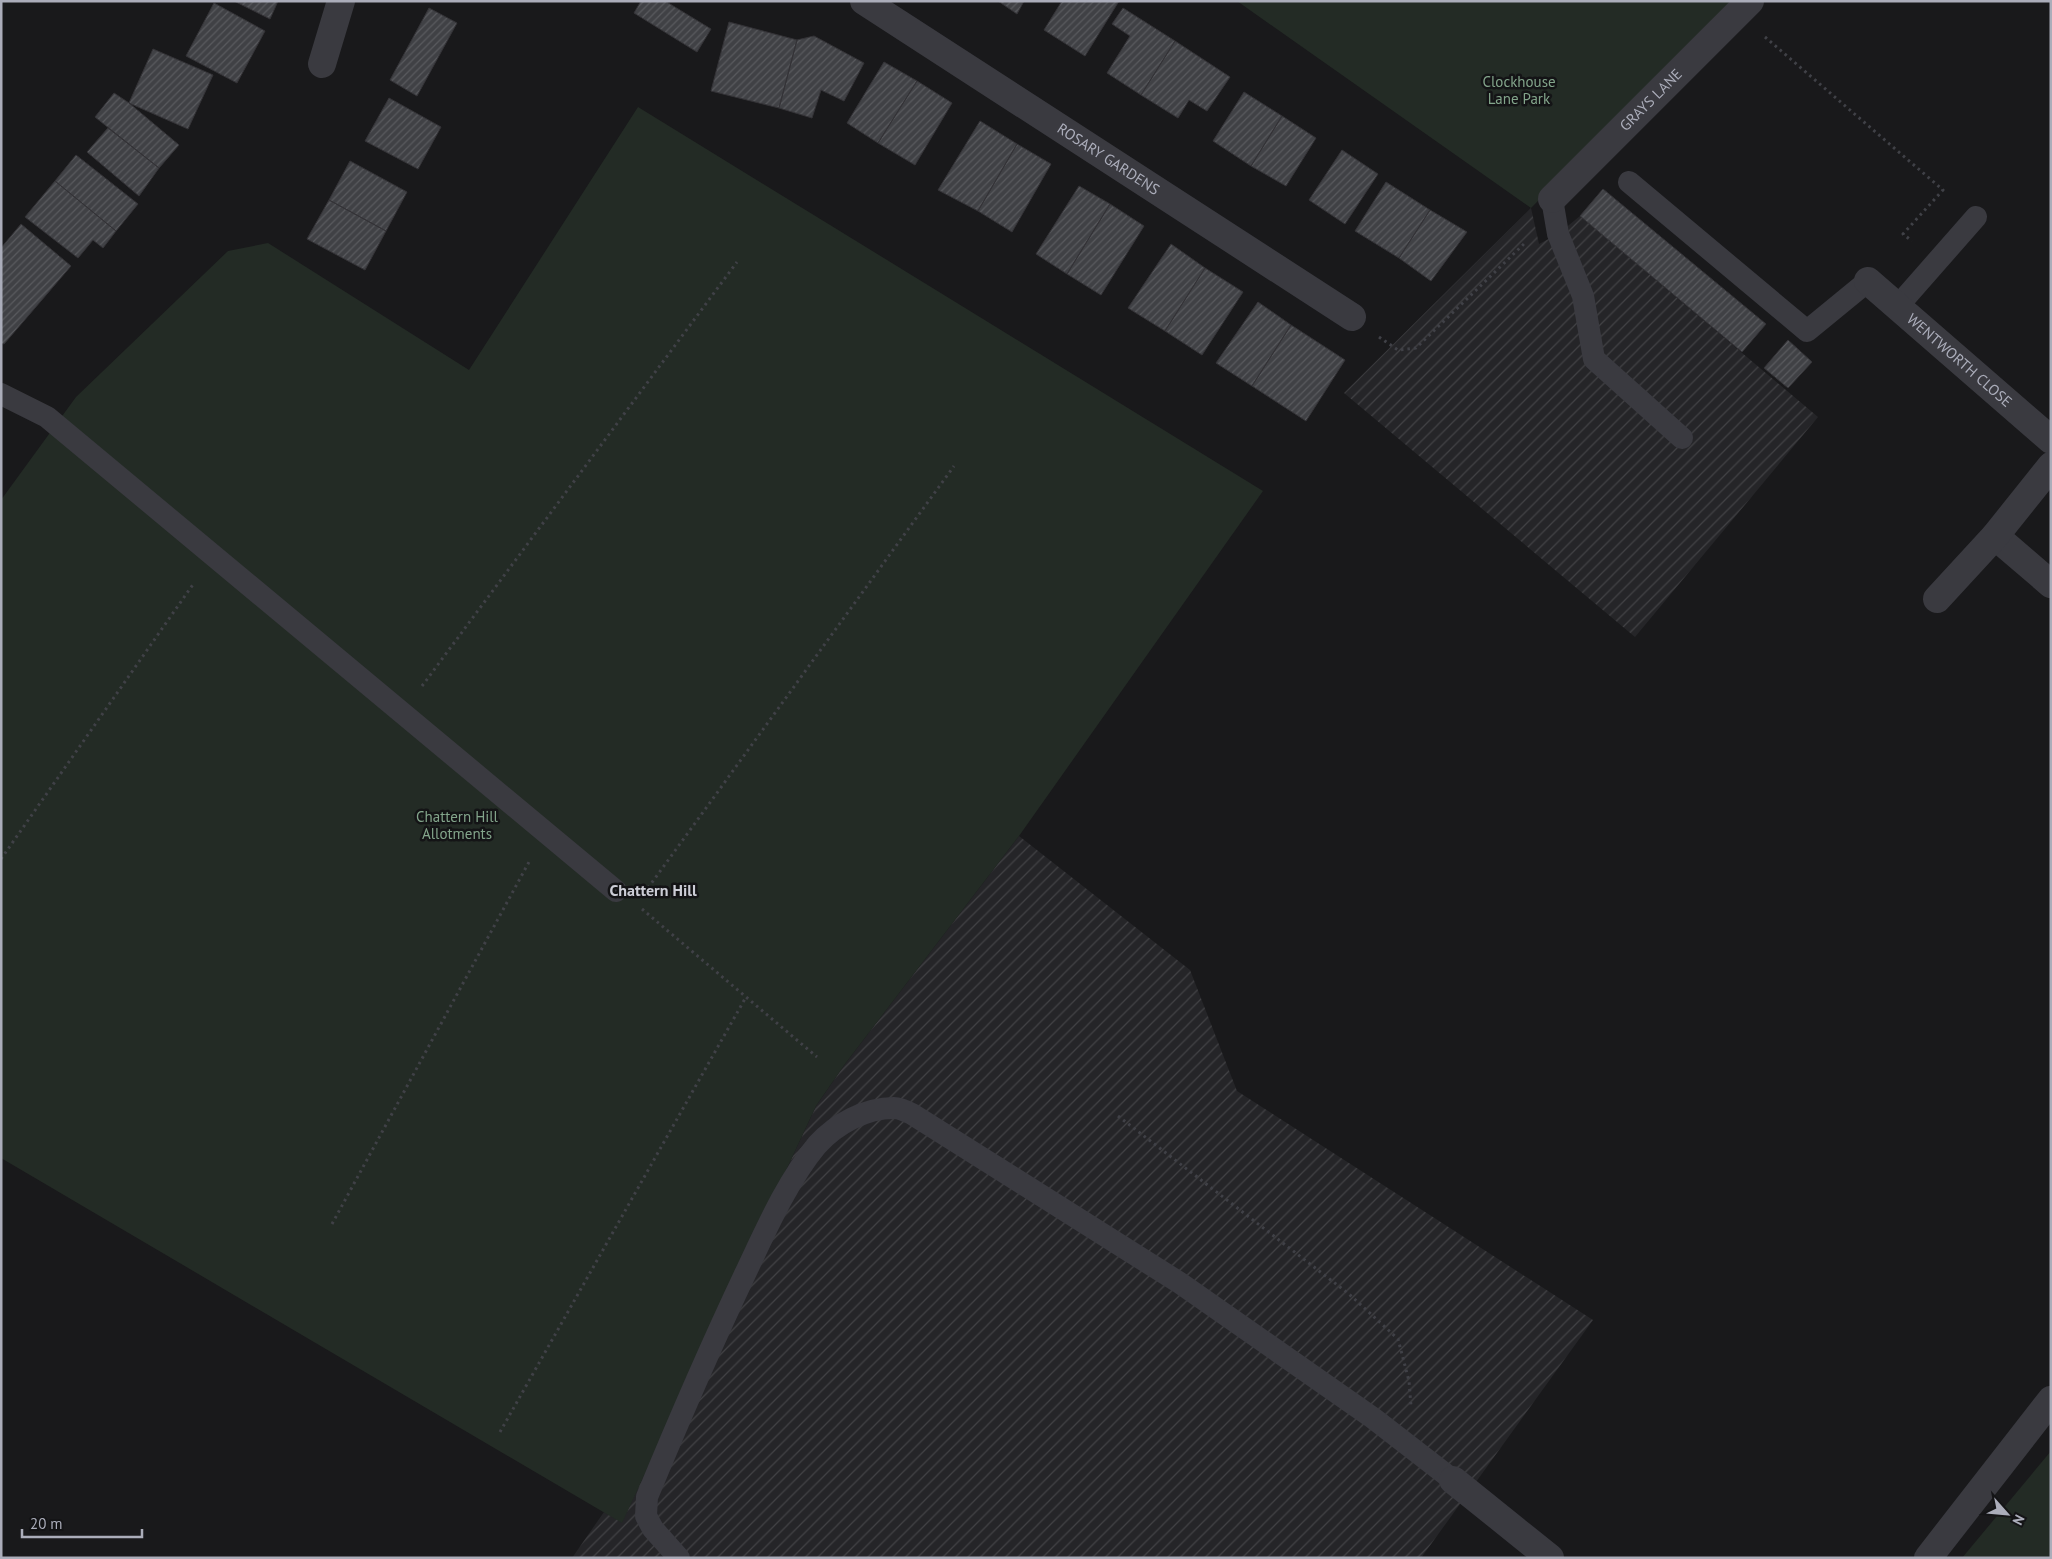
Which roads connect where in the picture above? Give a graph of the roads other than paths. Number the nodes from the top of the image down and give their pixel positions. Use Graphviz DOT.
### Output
graph roads {
  1 [pos="340,1"];
  2 [pos="864,1"];
  3 [pos="1750,1"];
  4 [pos="322,64"];
  5 [pos="1629,182"];
  6 [pos="1552,199"];
  7 [pos="1976,217"];
  8 [pos="1868,282"];
  9 [pos="1897,307"];
  10 [pos="1352,317"];
  11 [pos="1,394"];
  12 [pos="1682,438"];
  13 [pos="2051,440"];
  14 [pos="2051,466"];
  15 [pos="1995,536"];
  16 [pos="2051,584"];
  17 [pos="1937,599"];
  18 [pos="616,891"];
  19 [pos="2051,1400"];
  20 [pos="1453,1480"];
  21 [pos="679,1558"];
  22 [pos="1550,1558"];
  23 [pos="1928,1558"];
  1 -- 4 [label="street"];
  2 -- 10 [label="street, ROSARY GARDENS"];
  3 -- 6 [label="street, GRAYS LANE"];
  5 -- 8 [label="lane"];
  6 -- 12 [label="lane"];
  7 -- 9 [label="lane"];
  8 -- 9 [label="street, WENTWORTH CLOSE"];
  9 -- 13 [label="street, WENTWORTH CLOSE"];
  11 -- 18 [label="lane"];
  14 -- 15 [label="street"];
  15 -- 16 [label="street"];
  15 -- 17 [label="street"];
  19 -- 23 [label="street"];
  20 -- 21 [label="lane"];
  20 -- 22 [label="street"];
}
